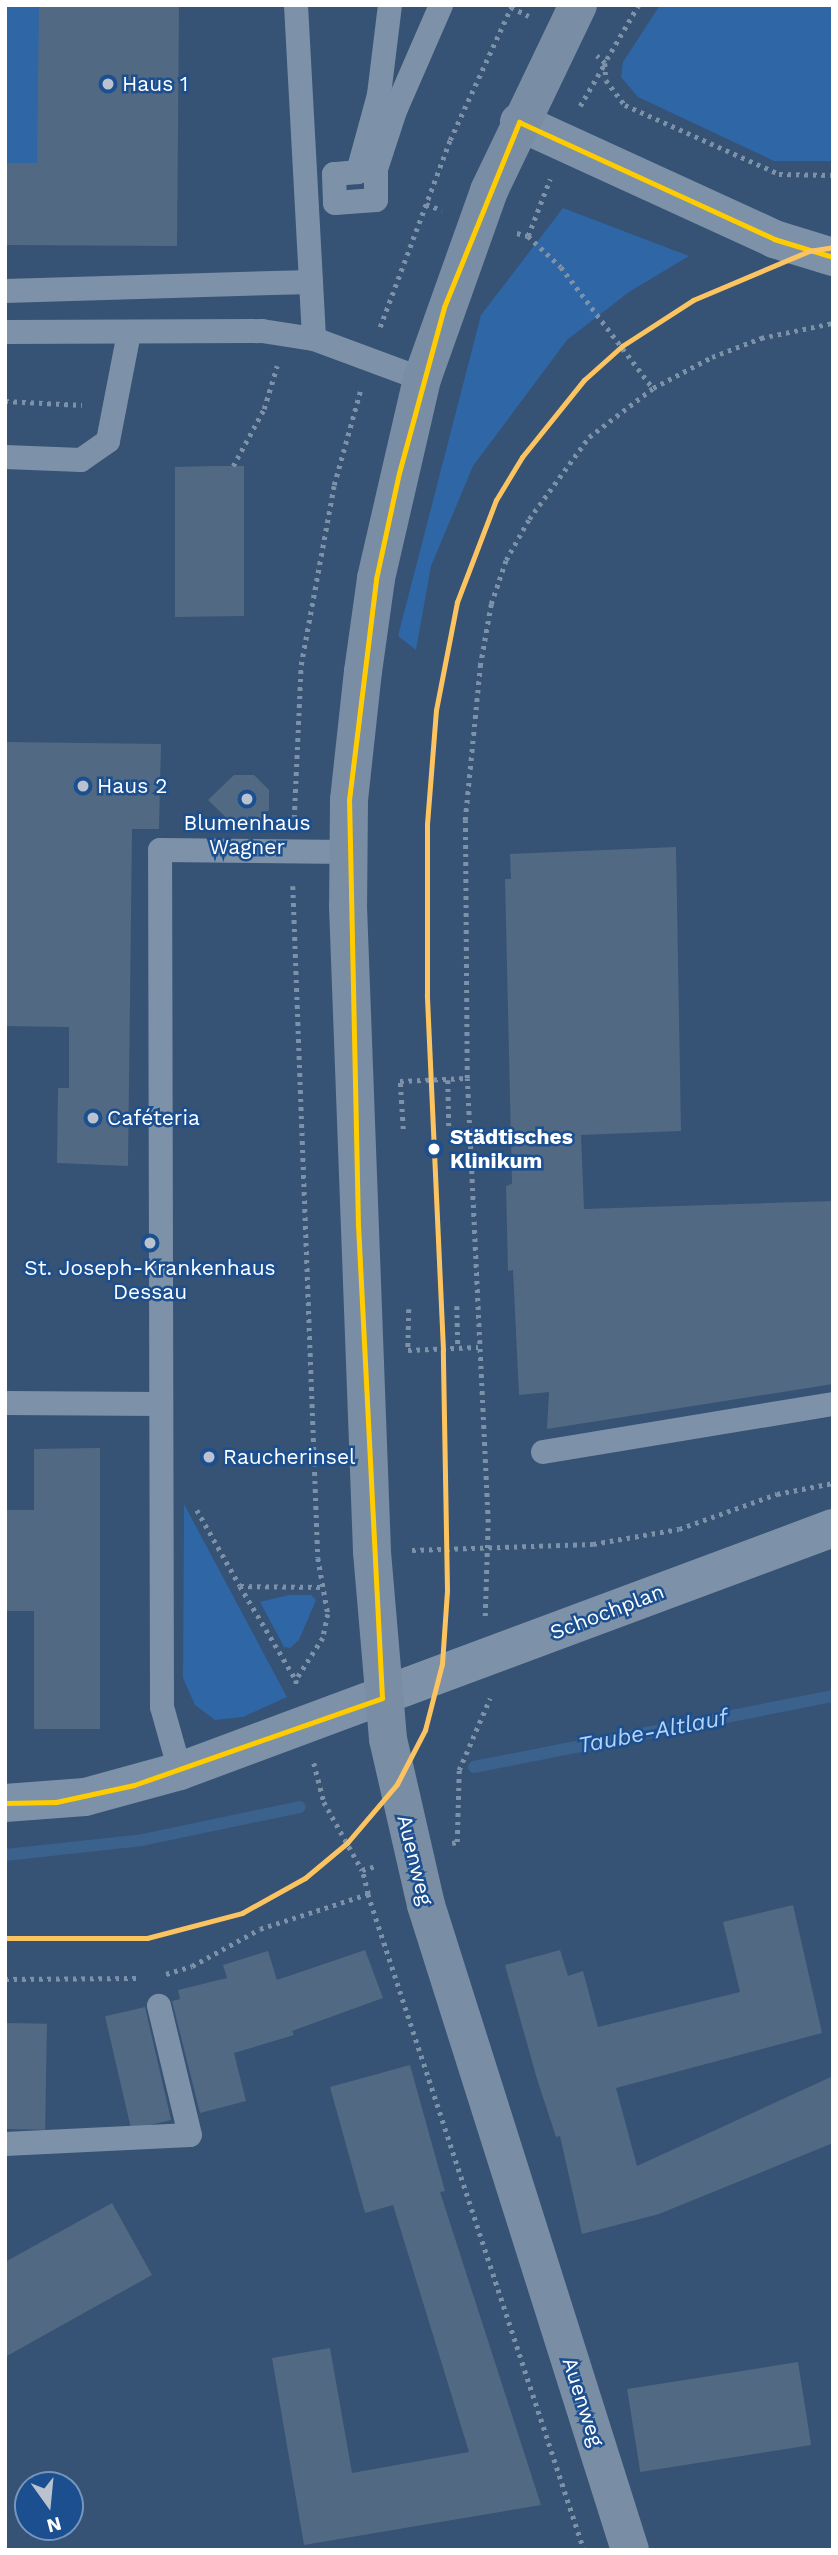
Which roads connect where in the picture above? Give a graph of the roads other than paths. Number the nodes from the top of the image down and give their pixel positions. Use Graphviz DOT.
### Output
graph roads {
  1 [pos="296,5"];
  2 [pos="390,5"];
  3 [pos="440,5"];
  4 [pos="578,5"];
  5 [pos="519,122"];
  6 [pos="833,257"];
  7 [pos="311,282"];
  8 [pos="5,291"];
  9 [pos="5,332"];
  10 [pos="129,333"];
  11 [pos="314,339"];
  12 [pos="422,379"];
  13 [pos="5,457"];
  14 [pos="348,852"];
  15 [pos="5,1403"];
  16 [pos="160,1404"];
  17 [pos="833,1405"];
  18 [pos="543,1452"];
  19 [pos="833,1528"];
  20 [pos="382,1698"];
  21 [pos="180,1771"];
  22 [pos="5,1803"];
  23 [pos="159,2006"];
  24 [pos="5,2144"];
  25 [pos="630,2550"];
  1 -- 7 [label="lane"];
  2 -- 3 [label="lane"];
  4 -- 5 [label="main road, Auenweg"];
  5 -- 6 [label="street"];
  5 -- 12 [label="main road, Auenweg"];
  7 -- 8 [label="lane"];
  7 -- 11 [label="lane"];
  9 -- 10 [label="lane"];
  10 -- 11 [label="lane"];
  10 -- 13 [label="lane"];
  11 -- 12 [label="lane"];
  12 -- 14 [label="main road, Auenweg"];
  14 -- 16 [label="lane"];
  14 -- 20 [label="main road, Auenweg"];
  15 -- 16 [label="lane"];
  16 -- 21 [label="lane"];
  17 -- 18 [label="lane"];
  19 -- 20 [label="street, Schochplan"];
  20 -- 21 [label="street, Schochplan"];
  20 -- 25 [label="main road, Auenweg"];
  21 -- 22 [label="street, Schochplan"];
  23 -- 24 [label="lane"];
}
